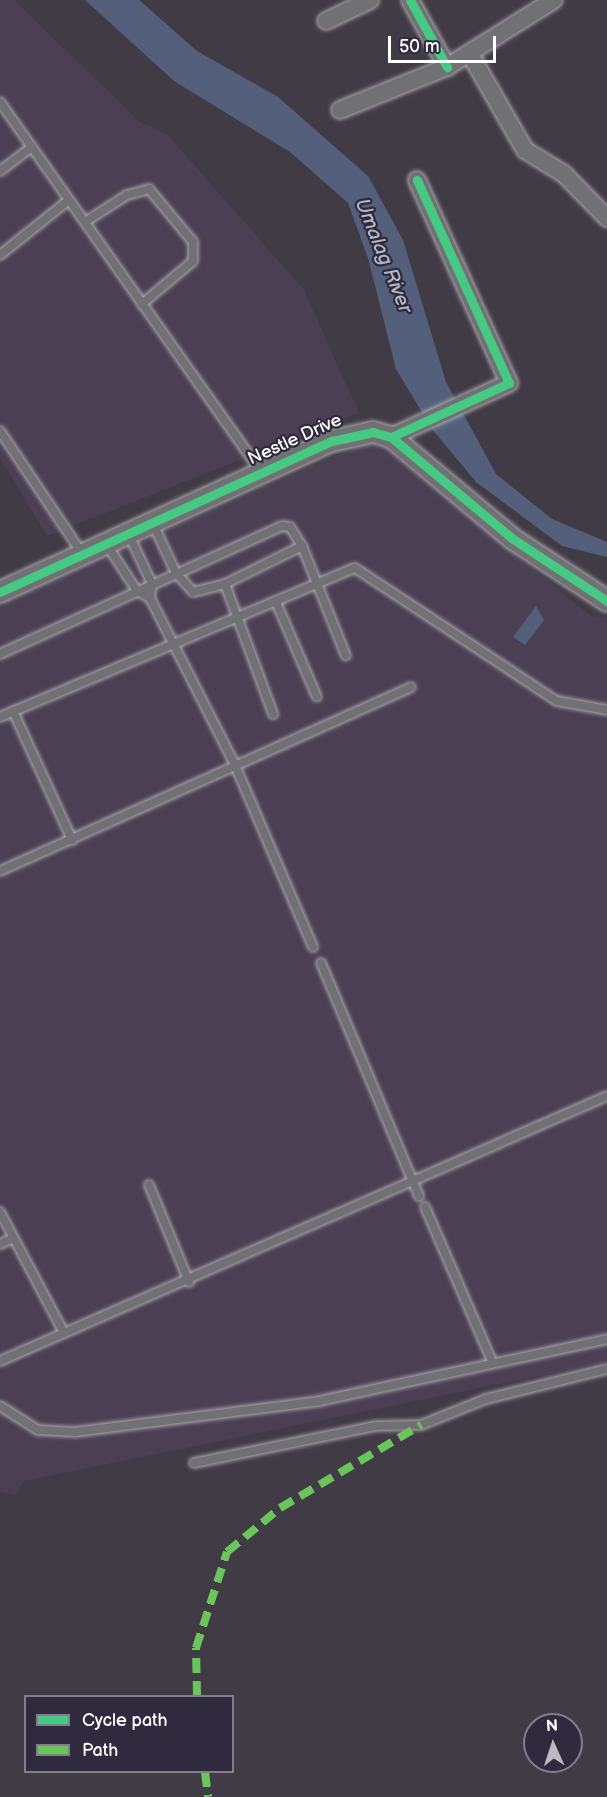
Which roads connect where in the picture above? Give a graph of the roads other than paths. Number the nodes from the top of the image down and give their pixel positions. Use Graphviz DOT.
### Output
graph roads {
  1 [pos="370,0"];
  2 [pos="410,0"];
  3 [pos="554,0"];
  4 [pos="326,21"];
  5 [pos="470,54"];
  6 [pos="447,67"];
  7 [pos="0,102"];
  8 [pos="340,110"];
  9 [pos="32,147"];
  10 [pos="0,171"];
  11 [pos="417,180"];
  12 [pos="69,200"];
  13 [pos="607,218"];
  14 [pos="85,222"];
  15 [pos="0,255"];
  16 [pos="142,304"];
  17 [pos="0,431"];
  18 [pos="400,433"];
  19 [pos="261,473"];
  20 [pos="153,524"];
  21 [pos="129,535"];
  22 [pos="107,545"];
  23 [pos="302,546"];
  24 [pos="83,555"];
  25 [pos="176,573"];
  26 [pos="152,584"];
  27 [pos="225,584"];
  28 [pos="317,585"];
  29 [pos="137,591"];
  30 [pos="0,592"];
  31 [pos="150,598"];
  32 [pos="607,601"];
  33 [pos="276,602"];
  34 [pos="239,619"];
  35 [pos="173,646"];
  36 [pos="0,654"];
  37 [pos="346,656"];
  38 [pos="411,687"];
  39 [pos="317,698"];
  40 [pos="607,710"];
  41 [pos="14,711"];
  42 [pos="273,714"];
  43 [pos="0,717"];
  44 [pos="235,765"];
  45 [pos="72,840"];
  46 [pos="0,871"];
  47 [pos="313,947"];
  48 [pos="321,963"];
  49 [pos="607,1096"];
  50 [pos="413,1180"];
  51 [pos="149,1185"];
  52 [pos="419,1196"];
  53 [pos="425,1207"];
  54 [pos="0,1212"];
  55 [pos="11,1239"];
  56 [pos="0,1244"];
  57 [pos="189,1281"];
  58 [pos="64,1333"];
  59 [pos="607,1339"];
  60 [pos="0,1361"];
  61 [pos="492,1361"];
  62 [pos="607,1369"];
  63 [pos="0,1407"];
  64 [pos="194,1463"];
  1 -- 4 [label="street"];
  2 -- 6 [label="street"];
  3 -- 5 [label="street"];
  5 -- 6 [label="street"];
  5 -- 13 [label="street"];
  6 -- 8 [label="street"];
  7 -- 9 [label="lane"];
  9 -- 10 [label="lane"];
  9 -- 12 [label="lane"];
  11 -- 18 [label="street"];
  12 -- 14 [label="lane"];
  12 -- 15 [label="lane"];
  14 -- 16 [label="lane"];
  14 -- 16 [label="lane"];
  16 -- 19 [label="lane"];
  17 -- 24 [label="lane"];
  18 -- 19 [label="street, Nestle Drive"];
  18 -- 32 [label="street"];
  19 -- 20 [label="street, Nestle Drive"];
  20 -- 21 [label="street, Nestle Drive"];
  20 -- 25 [label="lane"];
  21 -- 22 [label="street, Nestle Drive"];
  21 -- 26 [label="lane"];
  22 -- 24 [label="street, Nestle Drive"];
  22 -- 29 [label="lane"];
  23 -- 25 [label="lane"];
  23 -- 27 [label="lane"];
  23 -- 28 [label="lane"];
  24 -- 30 [label="street, Nestle Drive"];
  25 -- 26 [label="lane"];
  25 -- 27 [label="lane"];
  26 -- 29 [label="lane"];
  26 -- 31 [label="lane"];
  27 -- 34 [label="lane"];
  28 -- 33 [label="lane"];
  28 -- 37 [label="lane"];
  28 -- 40 [label="lane"];
  29 -- 31 [label="lane"];
  29 -- 36 [label="lane"];
  31 -- 35 [label="lane"];
  33 -- 34 [label="lane"];
  33 -- 39 [label="lane"];
  34 -- 35 [label="lane"];
  34 -- 42 [label="lane"];
  35 -- 41 [label="lane"];
  35 -- 44 [label="lane"];
  38 -- 44 [label="lane"];
  41 -- 43 [label="lane"];
  41 -- 45 [label="lane"];
  44 -- 45 [label="lane"];
  44 -- 47 [label="lane"];
  45 -- 46 [label="lane"];
  48 -- 50 [label="lane"];
  49 -- 50 [label="lane"];
  50 -- 52 [label="lane"];
  50 -- 57 [label="lane"];
  51 -- 57 [label="lane"];
  53 -- 61 [label="lane"];
  54 -- 55 [label="lane"];
  55 -- 56 [label="lane"];
  55 -- 58 [label="lane"];
  57 -- 58 [label="lane"];
  58 -- 60 [label="lane"];
  59 -- 61 [label="lane"];
  61 -- 63 [label="lane"];
  62 -- 64 [label="lane"];
}
